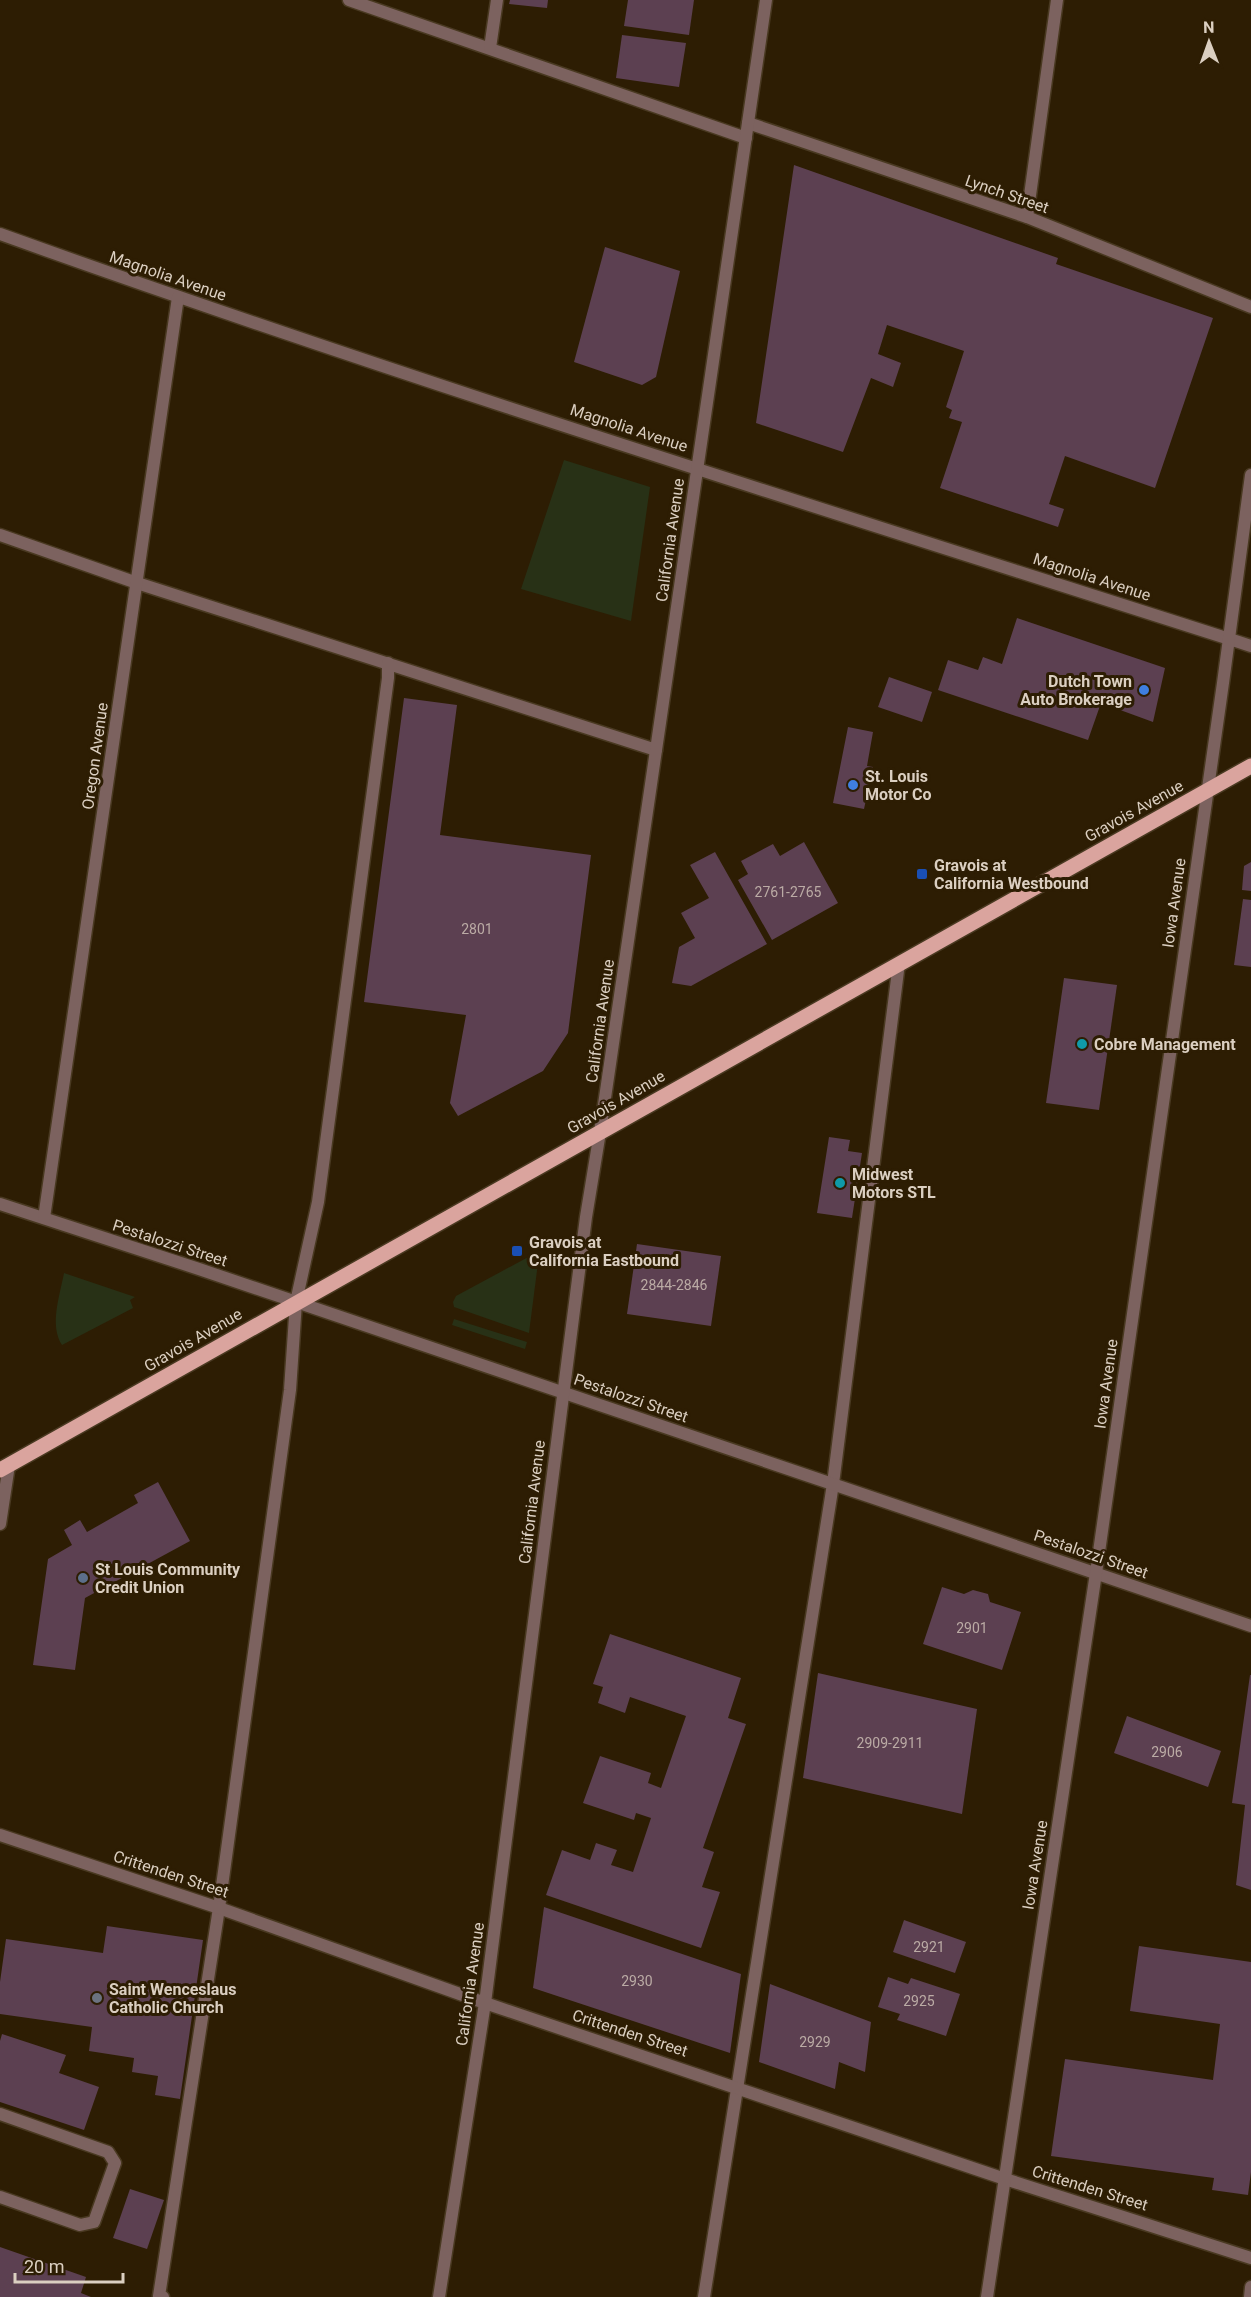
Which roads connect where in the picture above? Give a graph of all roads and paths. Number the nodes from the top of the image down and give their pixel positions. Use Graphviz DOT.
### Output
graph roads {
  1 [pos="349,0"];
  2 [pos="497,0"];
  3 [pos="766,0"];
  4 [pos="1057,0"];
  5 [pos="490,48"];
  6 [pos="748,123"];
  7 [pos="746,138"];
  8 [pos="1027,217"];
  9 [pos="0,234"];
  10 [pos="178,297"];
  11 [pos="1251,307"];
  12 [pos="697,468"];
  13 [pos="1251,475"];
  14 [pos="0,535"];
  15 [pos="137,583"];
  16 [pos="1229,639"];
  17 [pos="1251,646"];
  18 [pos="388,663"];
  19 [pos="656,750"];
  20 [pos="1251,766"];
  21 [pos="1207,791"];
  22 [pos="899,963"];
  23 [pos="600,1132"];
  24 [pos="0,1204"];
  25 [pos="44,1218"];
  26 [pos="296,1302"];
  27 [pos="562,1393"];
  28 [pos="5,1467"];
  29 [pos="832,1484"];
  30 [pos="0,1524"];
  31 [pos="1096,1573"];
  32 [pos="1251,1626"];
  33 [pos="0,1835"];
  34 [pos="219,1908"];
  35 [pos="485,2002"];
  36 [pos="738,2087"];
  37 [pos="0,2114"];
  38 [pos="1005,2178"];
  39 [pos="0,2197"];
  40 [pos="1251,2258"];
  41 [pos="1251,2287"];
  42 [pos="163,2297"];
  43 [pos="439,2297"];
  44 [pos="704,2297"];
  45 [pos="987,2297"];
  46 [pos="1250,2297"];
  1 -- 5 [label="street"];
  2 -- 5 [label="street"];
  3 -- 6 [label="street, California Avenue"];
  4 -- 8 [label="street"];
  5 -- 7 [label="street"];
  6 -- 7 [label="street, California Avenue"];
  6 -- 8 [label="street, Lynch Street"];
  7 -- 12 [label="street, California Avenue"];
  8 -- 11 [label="street, Lynch Street"];
  9 -- 10 [label="street, Magnolia Avenue"];
  10 -- 12 [label="street, Magnolia Avenue"];
  10 -- 15 [label="street, Oregon Avenue"];
  12 -- 16 [label="street, Magnolia Avenue"];
  12 -- 19 [label="street, California Avenue"];
  13 -- 16 [label="street, Iowa Avenue"];
  14 -- 15 [label="street"];
  15 -- 18 [label="street"];
  15 -- 25 [label="street, Oregon Avenue"];
  16 -- 17 [label="street, Magnolia Avenue"];
  16 -- 21 [label="street, Iowa Avenue"];
  18 -- 19 [label="street"];
  18 -- 26 [label="street"];
  19 -- 23 [label="street, California Avenue"];
  20 -- 21 [label="main road, Gravois Avenue"];
  21 -- 22 [label="main road, Gravois Avenue"];
  21 -- 31 [label="street, Iowa Avenue"];
  22 -- 23 [label="main road, Gravois Avenue"];
  22 -- 29 [label="street"];
  23 -- 26 [label="main road, Gravois Avenue"];
  23 -- 27 [label="street, California Avenue"];
  24 -- 25 [label="street, Pestalozzi Street"];
  25 -- 26 [label="street, Pestalozzi Street"];
  26 -- 27 [label="street, Pestalozzi Street"];
  26 -- 28 [label="main road, Gravois Avenue"];
  26 -- 34 [label="street"];
  27 -- 29 [label="street, Pestalozzi Street"];
  27 -- 35 [label="street, California Avenue"];
  28 -- 30 [label="street"];
  29 -- 31 [label="street, Pestalozzi Street"];
  29 -- 36 [label="street"];
  31 -- 32 [label="street, Pestalozzi Street"];
  31 -- 38 [label="street, Iowa Avenue"];
  33 -- 34 [label="street, Crittenden Street"];
  34 -- 35 [label="street, Crittenden Street"];
  34 -- 42 [label="street"];
  35 -- 36 [label="street, Crittenden Street"];
  35 -- 43 [label="street, California Avenue"];
  36 -- 38 [label="street, Crittenden Street"];
  36 -- 44 [label="street"];
  37 -- 39 [label="street"];
  38 -- 40 [label="street, Crittenden Street"];
  38 -- 45 [label="street, Iowa Avenue"];
  41 -- 46 [label="street"];
}
